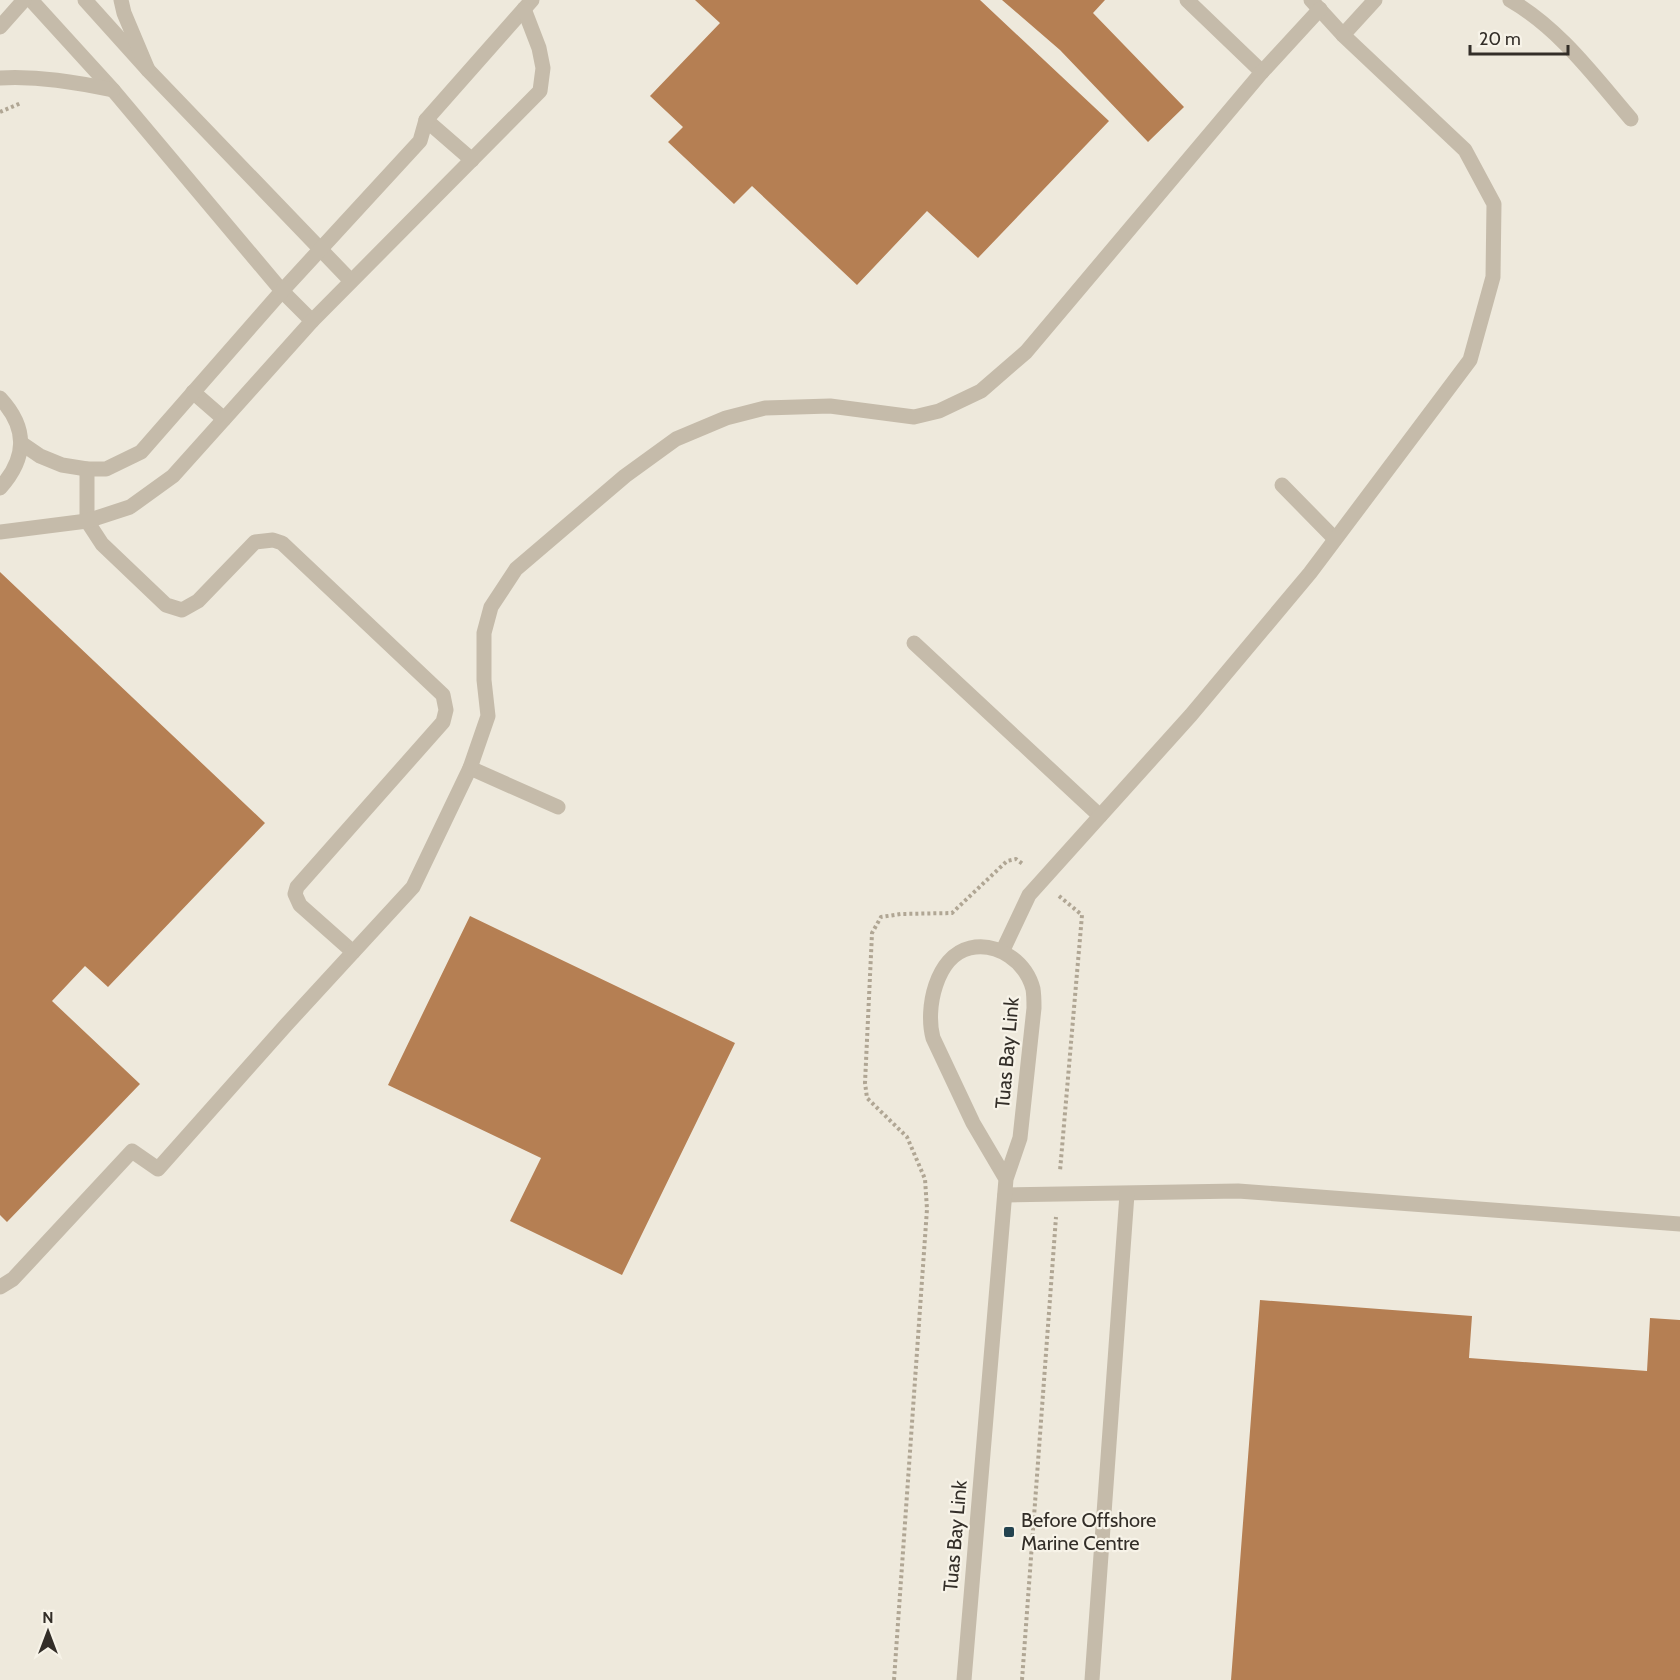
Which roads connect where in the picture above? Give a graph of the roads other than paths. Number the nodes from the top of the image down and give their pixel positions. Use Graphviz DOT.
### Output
graph roads {
  1 [pos="24,0"];
  2 [pos="32,0"];
  3 [pos="85,0"];
  4 [pos="121,0"];
  5 [pos="1186,0"];
  6 [pos="1375,0"];
  7 [pos="1510,0"];
  8 [pos="528,4"];
  9 [pos="1316,4"];
  10 [pos="0,27"];
  11 [pos="1342,35"];
  12 [pos="148,70"];
  13 [pos="1262,72"];
  14 [pos="0,78"];
  15 [pos="113,90"];
  16 [pos="1632,119"];
  17 [pos="426,120"];
  18 [pos="472,160"];
  19 [pos="320,251"];
  20 [pos="351,282"];
  21 [pos="282,291"];
  22 [pos="312,321"];
  23 [pos="193,392"];
  24 [pos="0,398"];
  25 [pos="224,419"];
  26 [pos="21,442"];
  27 [pos="87,469"];
  28 [pos="1282,485"];
  29 [pos="0,488"];
  30 [pos="0,520"];
  31 [pos="87,521"];
  32 [pos="16,530"];
  33 [pos="0,532"];
  34 [pos="1335,539"];
  35 [pos="914,643"];
  36 [pos="470,768"];
  37 [pos="558,807"];
  38 [pos="1100,816"];
  39 [pos="1003,950"];
  40 [pos="353,952"];
  41 [pos="1006,1187"];
  42 [pos="1127,1194"];
  43 [pos="1680,1224"];
  44 [pos="0,1287"];
  45 [pos="964,1680"];
  46 [pos="1092,1680"];
  1 -- 10 [label="street"];
  2 -- 15 [label="street"];
  3 -- 12 [label="street"];
  4 -- 12 [label="street"];
  5 -- 13 [label="street"];
  6 -- 11 [label="street"];
  7 -- 16 [label="street"];
  8 -- 17 [label="street"];
  8 -- 18 [label="street"];
  9 -- 11 [label="street"];
  9 -- 13 [label="street"];
  11 -- 34 [label="street"];
  12 -- 19 [label="street"];
  13 -- 36 [label="street"];
  14 -- 15 [label="street"];
  15 -- 21 [label="street"];
  17 -- 18 [label="street"];
  17 -- 19 [label="street"];
  18 -- 20 [label="street"];
  19 -- 20 [label="street"];
  19 -- 21 [label="street"];
  20 -- 22 [label="street"];
  21 -- 22 [label="street"];
  21 -- 23 [label="street"];
  22 -- 25 [label="street"];
  23 -- 25 [label="street"];
  23 -- 27 [label="street"];
  24 -- 26 [label="street"];
  25 -- 31 [label="street"];
  26 -- 27 [label="street"];
  26 -- 29 [label="street"];
  27 -- 31 [label="street"];
  28 -- 34 [label="street"];
  30 -- 32 [label="street"];
  31 -- 32 [label="street"];
  31 -- 40 [label="street"];
  32 -- 33 [label="street"];
  34 -- 38 [label="street"];
  35 -- 38 [label="street"];
  36 -- 37 [label="street"];
  36 -- 40 [label="street"];
  38 -- 39 [label="street"];
  39 -- 41 [label="street, Tuas Bay Link"];
  39 -- 41 [label="street, Tuas Bay Link"];
  40 -- 44 [label="street"];
  41 -- 42 [label="street"];
  41 -- 45 [label="street, Tuas Bay Link"];
  42 -- 43 [label="street"];
  42 -- 46 [label="street"];
}
